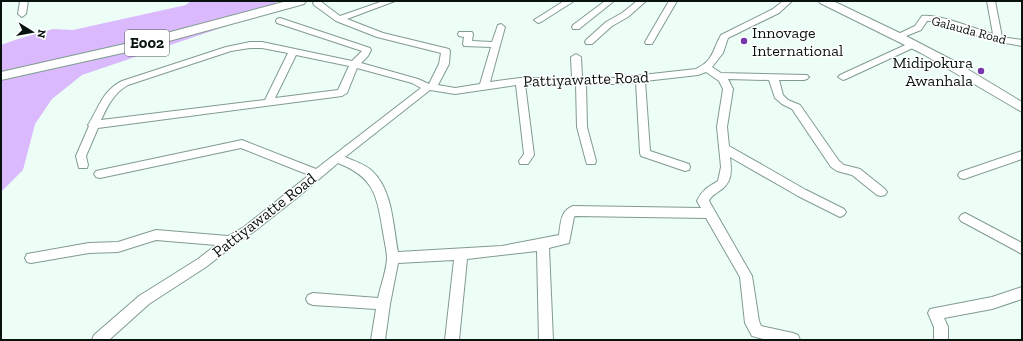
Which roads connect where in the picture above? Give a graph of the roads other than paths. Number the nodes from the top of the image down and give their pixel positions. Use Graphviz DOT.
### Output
graph roads {
  1 [pos="24,1"];
  2 [pos="391,1"];
  3 [pos="570,1"];
  4 [pos="610,1"];
  5 [pos="642,1"];
  6 [pos="673,1"];
  7 [pos="788,1"];
  8 [pos="824,1"];
  9 [pos="991,1"];
  10 [pos="292,2"];
  11 [pos="317,3"];
  12 [pos="22,14"];
  13 [pos="338,19"];
  14 [pos="538,20"];
  15 [pos="280,21"];
  16 [pos="500,27"];
  17 [pos="576,27"];
  18 [pos="462,34"];
  19 [pos="898,36"];
  20 [pos="998,39"];
  21 [pos="589,42"];
  22 [pos="649,42"];
  23 [pos="1022,43"];
  24 [pos="914,44"];
  25 [pos="496,45"];
  26 [pos="293,52"];
  27 [pos="576,57"];
  28 [pos="354,64"];
  29 [pos="706,68"];
  30 [pos="1,70"];
  31 [pos="1,76"];
  32 [pos="721,76"];
  33 [pos="774,76"];
  34 [pos="804,76"];
  35 [pos="843,77"];
  36 [pos="640,78"];
  37 [pos="579,80"];
  38 [pos="520,81"];
  39 [pos="430,87"];
  40 [pos="484,87"];
  41 [pos="269,101"];
  42 [pos="1022,108"];
  43 [pos="93,125"];
  44 [pos="724,148"];
  45 [pos="1022,155"];
  46 [pos="336,158"];
  47 [pos="524,161"];
  48 [pos="591,161"];
  49 [pos="83,165"];
  50 [pos="685,167"];
  51 [pos="100,174"];
  52 [pos="318,174"];
  53 [pos="964,175"];
  54 [pos="882,192"];
  55 [pos="840,212"];
  56 [pos="709,213"];
  57 [pos="965,218"];
  58 [pos="230,242"];
  59 [pos="543,245"];
  60 [pos="1022,249"];
  61 [pos="461,254"];
  62 [pos="30,258"];
  63 [pos="393,258"];
  64 [pos="1022,293"];
  65 [pos="313,299"];
  66 [pos="383,304"];
  67 [pos="99,340"];
  68 [pos="378,340"];
  69 [pos="452,340"];
  70 [pos="546,340"];
  71 [pos="793,340"];
  72 [pos="941,340"];
  1 -- 12 [label="street"];
  2 -- 13 [label="street"];
  3 -- 14 [label="street"];
  4 -- 17 [label="street"];
  5 -- 21 [label="street"];
  6 -- 22 [label="street"];
  7 -- 29 [label="street"];
  8 -- 19 [label="main road"];
  9 -- 20 [label="street"];
  10 -- 30 [label="highway, E002"];
  10 -- 31 [label="highway, E002"];
  11 -- 13 [label="street"];
  13 -- 39 [label="street"];
  15 -- 28 [label="street"];
  16 -- 25 [label="street"];
  18 -- 25 [label="street"];
  19 -- 20 [label="street, Galauda Road"];
  19 -- 24 [label="main road"];
  20 -- 23 [label="street, Galauda Road"];
  24 -- 35 [label="street"];
  24 -- 42 [label="main road"];
  25 -- 40 [label="street"];
  26 -- 28 [label="street, Pattiyawatte Road"];
  26 -- 41 [label="street"];
  26 -- 43 [label="street, Pattiyawatte Road"];
  27 -- 37 [label="street"];
  28 -- 39 [label="street, Pattiyawatte Road"];
  28 -- 41 [label="street"];
  29 -- 32 [label="street"];
  29 -- 36 [label="street, Pattiyawatte Road"];
  32 -- 33 [label="street"];
  32 -- 44 [label="street"];
  33 -- 34 [label="street"];
  33 -- 54 [label="street"];
  36 -- 37 [label="street, Pattiyawatte Road"];
  36 -- 50 [label="street"];
  37 -- 38 [label="street, Pattiyawatte Road"];
  37 -- 48 [label="street"];
  38 -- 40 [label="street, Pattiyawatte Road"];
  38 -- 47 [label="street"];
  39 -- 40 [label="street, Pattiyawatte Road"];
  39 -- 46 [label="street, Pattiyawatte Road"];
  41 -- 43 [label="street"];
  43 -- 49 [label="street, Pattiyawatte Road"];
  44 -- 55 [label="street"];
  44 -- 56 [label="street"];
  45 -- 53 [label="street"];
  46 -- 52 [label="street, Pattiyawatte Road"];
  46 -- 63 [label="street"];
  51 -- 52 [label="street"];
  52 -- 58 [label="street, Pattiyawatte Road"];
  56 -- 59 [label="street"];
  56 -- 71 [label="street"];
  57 -- 60 [label="street"];
  58 -- 62 [label="street"];
  58 -- 67 [label="street, Pattiyawatte Road"];
  59 -- 61 [label="street"];
  59 -- 70 [label="street"];
  61 -- 63 [label="street"];
  61 -- 69 [label="street"];
  63 -- 66 [label="street"];
  64 -- 72 [label="street"];
  65 -- 66 [label="street"];
  66 -- 68 [label="street"];
}
